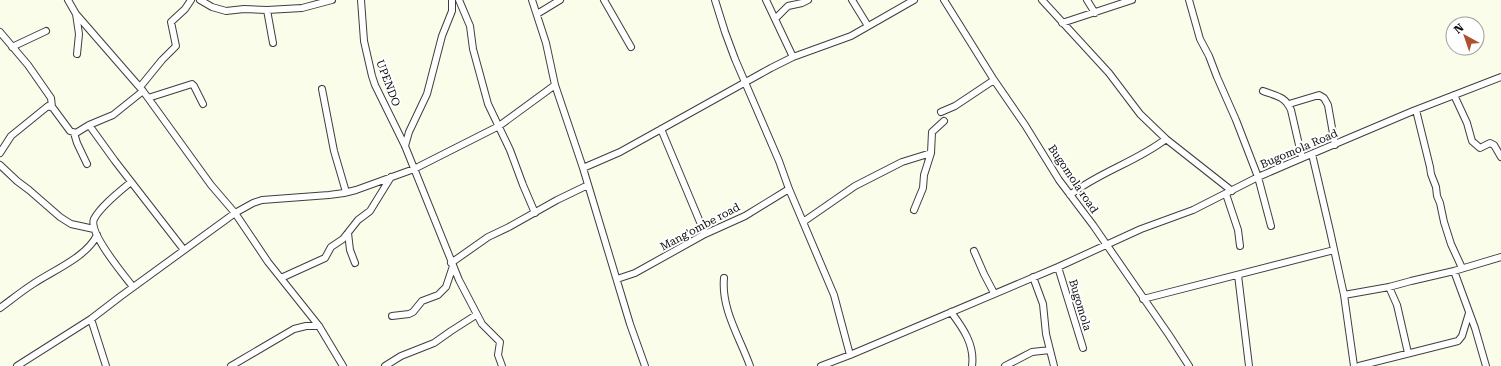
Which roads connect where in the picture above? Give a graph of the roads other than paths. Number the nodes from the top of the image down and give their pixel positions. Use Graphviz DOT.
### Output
graph roads {
  1 [pos="68,0"];
  2 [pos="191,0"];
  3 [pos="200,0"];
  4 [pos="332,0"];
  5 [pos="361,0"];
  6 [pos="452,0"];
  7 [pos="459,0"];
  8 [pos="532,0"];
  9 [pos="560,0"];
  10 [pos="604,0"];
  11 [pos="715,0"];
  12 [pos="766,0"];
  13 [pos="808,0"];
  14 [pos="852,0"];
  15 [pos="914,0"];
  16 [pos="944,0"];
  17 [pos="1042,0"];
  18 [pos="1087,0"];
  19 [pos="1132,0"];
  20 [pos="1189,0"];
  21 [pos="267,10"];
  22 [pos="1095,13"];
  23 [pos="76,14"];
  24 [pos="537,14"];
  25 [pos="775,19"];
  26 [pos="1062,23"];
  27 [pos="868,26"];
  28 [pos="46,31"];
  29 [pos="0,32"];
  30 [pos="273,43"];
  31 [pos="631,46"];
  32 [pos="12,47"];
  33 [pos="77,54"];
  34 [pos="793,57"];
  35 [pos="1501,77"];
  36 [pos="994,80"];
  37 [pos="745,82"];
  38 [pos="555,85"];
  39 [pos="141,89"];
  40 [pos="322,89"];
  41 [pos="1263,91"];
  42 [pos="1454,95"];
  43 [pos="148,98"];
  44 [pos="203,104"];
  45 [pos="1289,104"];
  46 [pos="52,107"];
  47 [pos="1416,110"];
  48 [pos="941,112"];
  49 [pos="944,121"];
  50 [pos="89,125"];
  51 [pos="499,126"];
  52 [pos="661,129"];
  53 [pos="74,133"];
  54 [pos="1166,139"];
  55 [pos="1335,144"];
  56 [pos="405,146"];
  57 [pos="0,153"];
  58 [pos="931,153"];
  59 [pos="1312,154"];
  60 [pos="1501,157"];
  61 [pos="1302,158"];
  62 [pos="87,164"];
  63 [pos="0,165"];
  64 [pos="583,168"];
  65 [pos="414,169"];
  66 [pos="391,177"];
  67 [pos="1258,177"];
  68 [pos="131,182"];
  69 [pos="588,185"];
  70 [pos="789,189"];
  71 [pos="346,192"];
  72 [pos="1229,192"];
  73 [pos="1070,195"];
  74 [pos="914,210"];
  75 [pos="535,213"];
  76 [pos="235,214"];
  77 [pos="803,222"];
  78 [pos="1271,226"];
  79 [pos="94,229"];
  80 [pos="348,233"];
  81 [pos="705,234"];
  82 [pos="97,235"];
  83 [pos="1106,245"];
  84 [pos="1240,246"];
  85 [pos="184,250"];
  86 [pos="1334,250"];
  87 [pos="974,251"];
  88 [pos="1501,257"];
  89 [pos="355,263"];
  90 [pos="452,264"];
  91 [pos="1058,267"];
  92 [pos="1462,268"];
  93 [pos="1454,271"];
  94 [pos="1238,275"];
  95 [pos="1033,277"];
  96 [pos="281,278"];
  97 [pos="724,278"];
  98 [pos="617,279"];
  99 [pos="134,287"];
  100 [pos="1389,287"];
  101 [pos="994,293"];
  102 [pos="1344,295"];
  103 [pos="1143,299"];
  104 [pos="0,308"];
  105 [pos="951,312"];
  106 [pos="1469,313"];
  107 [pos="476,315"];
  108 [pos="392,316"];
  109 [pos="91,319"];
  110 [pos="319,326"];
  111 [pos="1083,348"];
  112 [pos="1050,350"];
  113 [pos="1408,354"];
  114 [pos="850,355"];
  115 [pos="837,363"];
  116 [pos="17,366"];
  117 [pos="106,366"];
  118 [pos="231,366"];
  119 [pos="342,366"];
  120 [pos="385,366"];
  121 [pos="502,366"];
  122 [pos="645,366"];
  123 [pos="750,366"];
  124 [pos="821,366"];
  125 [pos="972,366"];
  126 [pos="1006,366"];
  127 [pos="1054,366"];
  128 [pos="1189,366"];
  129 [pos="1249,366"];
  130 [pos="1354,366"];
  131 [pos="1359,366"];
  132 [pos="1486,366"];
  1 -- 23 [label="street"];
  2 -- 39 [label="street"];
  3 -- 21 [label="street"];
  4 -- 21 [label="street"];
  5 -- 56 [label="street, UPENDO"];
  6 -- 56 [label="street"];
  7 -- 51 [label="street"];
  8 -- 24 [label="street"];
  9 -- 24 [label="street"];
  10 -- 31 [label="street"];
  11 -- 37 [label="street"];
  12 -- 25 [label="street"];
  13 -- 25 [label="street"];
  14 -- 27 [label="street"];
  15 -- 27 [label="street"];
  16 -- 36 [label="street, Bugomola road"];
  17 -- 26 [label="street"];
  18 -- 22 [label="street"];
  19 -- 22 [label="street"];
  20 -- 67 [label="street"];
  21 -- 30 [label="street"];
  22 -- 26 [label="street"];
  23 -- 33 [label="street"];
  23 -- 39 [label="street"];
  24 -- 38 [label="street"];
  25 -- 34 [label="street"];
  26 -- 54 [label="street"];
  27 -- 34 [label="street"];
  28 -- 32 [label="street"];
  29 -- 32 [label="street"];
  32 -- 46 [label="street"];
  34 -- 37 [label="street"];
  35 -- 42 [label="street, Bugomola Road"];
  36 -- 48 [label="street"];
  36 -- 73 [label="street, Bugomola road"];
  37 -- 52 [label="street"];
  37 -- 70 [label="street"];
  38 -- 51 [label="street"];
  38 -- 64 [label="street"];
  39 -- 43 [label="street"];
  39 -- 50 [label="street"];
  40 -- 71 [label="street"];
  41 -- 45 [label="street"];
  42 -- 47 [label="street, Bugomola Road"];
  42 -- 60 [label="street"];
  43 -- 44 [label="street"];
  43 -- 76 [label="street"];
  45 -- 55 [label="street"];
  45 -- 61 [label="street"];
  46 -- 53 [label="street"];
  46 -- 57 [label="street"];
  47 -- 55 [label="street, Bugomola Road"];
  47 -- 92 [label="street"];
  49 -- 58 [label="street"];
  50 -- 53 [label="street"];
  50 -- 68 [label="street"];
  51 -- 65 [label="street"];
  51 -- 75 [label="street"];
  52 -- 64 [label="street"];
  52 -- 81 [label="street"];
  53 -- 62 [label="street"];
  54 -- 72 [label="street"];
  54 -- 73 [label="street"];
  55 -- 59 [label="street, Bugomola Road"];
  56 -- 65 [label="street, UPENDO"];
  58 -- 74 [label="street"];
  58 -- 77 [label="street"];
  59 -- 61 [label="street, Bugomola Road"];
  59 -- 86 [label="street"];
  61 -- 67 [label="street, Bugomola Road"];
  63 -- 79 [label="street"];
  64 -- 69 [label="street"];
  65 -- 66 [label="street"];
  65 -- 90 [label="street, UPENDO"];
  66 -- 71 [label="street"];
  66 -- 80 [label="street"];
  67 -- 72 [label="street, Bugomola Road"];
  67 -- 78 [label="street"];
  68 -- 79 [label="street"];
  68 -- 85 [label="street"];
  69 -- 75 [label="street"];
  69 -- 98 [label="street"];
  70 -- 77 [label="street"];
  70 -- 81 [label="street, Mang'ombe road"];
  71 -- 76 [label="street"];
  72 -- 83 [label="street, Bugomola Road"];
  72 -- 84 [label="street"];
  73 -- 83 [label="street, Bugomola road"];
  75 -- 90 [label="street"];
  76 -- 85 [label="street"];
  76 -- 96 [label="street"];
  77 -- 114 [label="street"];
  79 -- 82 [label="street"];
  80 -- 89 [label="street"];
  80 -- 96 [label="street"];
  81 -- 98 [label="street, Mang'ombe road"];
  82 -- 99 [label="street"];
  82 -- 104 [label="street"];
  83 -- 91 [label="street, Bugomola Road"];
  83 -- 103 [label="street, Bugomola road"];
  85 -- 99 [label="street"];
  86 -- 94 [label="street"];
  86 -- 102 [label="street"];
  87 -- 101 [label="street"];
  88 -- 92 [label="street"];
  90 -- 107 [label="street, UPENDO"];
  90 -- 108 [label="street"];
  91 -- 95 [label="street, Bugomola Road"];
  91 -- 111 [label="street, Bugomola"];
  92 -- 93 [label="street"];
  93 -- 100 [label="street"];
  93 -- 106 [label="street"];
  94 -- 103 [label="street"];
  94 -- 129 [label="street"];
  95 -- 101 [label="street, Bugomola Road"];
  95 -- 112 [label="street"];
  96 -- 110 [label="street"];
  97 -- 123 [label="street"];
  98 -- 122 [label="street"];
  99 -- 109 [label="street"];
  100 -- 102 [label="street"];
  100 -- 113 [label="street"];
  101 -- 105 [label="street, Bugomola Road"];
  102 -- 130 [label="street"];
  103 -- 128 [label="street, Bugomola road"];
  105 -- 114 [label="street, Bugomola Road"];
  105 -- 125 [label="street"];
  106 -- 113 [label="street"];
  106 -- 132 [label="street"];
  107 -- 120 [label="street"];
  107 -- 121 [label="street, UPENDO"];
  109 -- 116 [label="street"];
  109 -- 117 [label="street"];
  110 -- 118 [label="street"];
  110 -- 119 [label="street"];
  112 -- 126 [label="street"];
  112 -- 127 [label="street"];
  113 -- 131 [label="street"];
  114 -- 115 [label="street, Bugomola Road"];
  115 -- 124 [label="street, Bugomola Road"];
}
